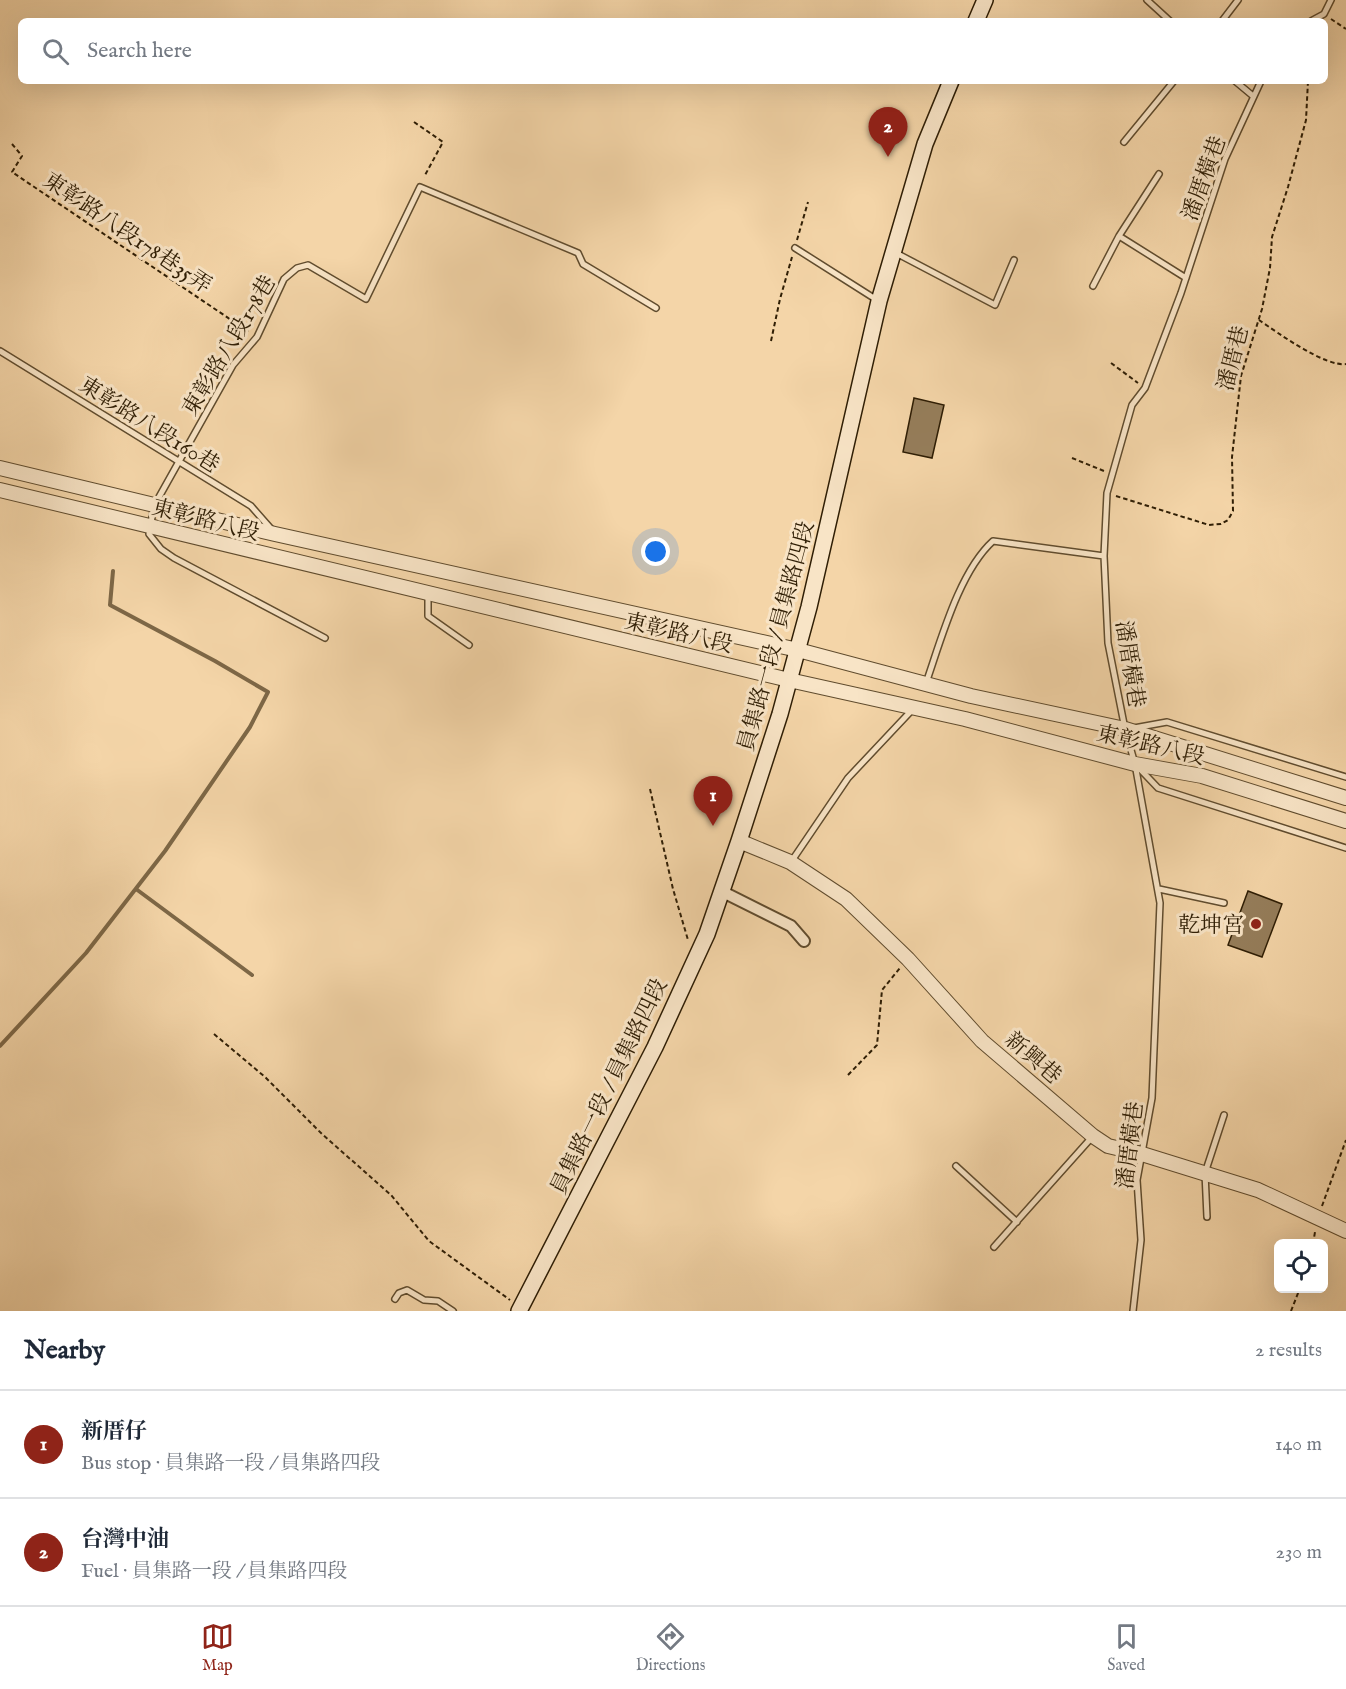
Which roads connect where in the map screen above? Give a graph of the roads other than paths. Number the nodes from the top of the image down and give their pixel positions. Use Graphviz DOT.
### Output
graph roads {
  1 [pos="985,0"];
  2 [pos="1147,0"];
  3 [pos="1238,0"];
  4 [pos="1331,0"];
  5 [pos="977,18"];
  6 [pos="1167,18"];
  7 [pos="1224,18"];
  8 [pos="1317,18"];
  9 [pos="950,84"];
  10 [pos="1172,84"];
  11 [pos="1238,84"];
  12 [pos="1259,84"];
  13 [pos="1253,96"];
  14 [pos="1124,142"];
  15 [pos="1160,174"];
  16 [pos="1119,236"];
  17 [pos="795,248"];
  18 [pos="894,252"];
  19 [pos="1014,260"];
  20 [pos="1186,278"];
  21 [pos="1094,286"];
  22 [pos="879,301"];
  23 [pos="656,308"];
  24 [pos="0,351"];
  25 [pos="178,461"];
  26 [pos="0,468"];
  27 [pos="0,490"];
  28 [pos="154,506"];
  29 [pos="149,526"];
  30 [pos="275,534"];
  31 [pos="1104,556"];
  32 [pos="428,594"];
  33 [pos="325,638"];
  34 [pos="469,645"];
  35 [pos="798,650"];
  36 [pos="789,680"];
  37 [pos="925,684"];
  38 [pos="913,708"];
  39 [pos="1125,729"];
  40 [pos="1135,764"];
  41 [pos="1346,777"];
  42 [pos="1346,798"];
  43 [pos="1346,821"];
  44 [pos="740,841"];
  45 [pos="1346,848"];
  46 [pos="790,862"];
  47 [pos="1159,889"];
  48 [pos="721,891"];
  49 [pos="1224,903"];
  50 [pos="804,941"];
  51 [pos="1224,1115"];
  52 [pos="1093,1136"];
  53 [pos="1142,1154"];
  54 [pos="956,1166"];
  55 [pos="1205,1173"];
  56 [pos="1207,1217"];
  57 [pos="1017,1222"];
  58 [pos="1346,1231"];
  59 [pos="994,1247"];
  60 [pos="395,1299"];
  61 [pos="520,1310"];
  62 [pos="453,1311"];
  63 [pos="1133,1311"];
  1 -- 5 [label="main road"];
  2 -- 6 [label="lane"];
  3 -- 7 [label="lane"];
  4 -- 8 [label="lane"];
  9 -- 18 [label="main road, 員集路一段 / 員集路四段"];
  10 -- 14 [label="lane"];
  11 -- 13 [label="lane"];
  12 -- 13 [label="lane, 潘厝橫巷"];
  13 -- 20 [label="lane, 潘厝橫巷"];
  15 -- 16 [label="lane"];
  16 -- 20 [label="lane"];
  16 -- 21 [label="lane"];
  17 -- 22 [label="lane"];
  18 -- 19 [label="lane"];
  18 -- 22 [label="main road, 員集路一段 / 員集路四段"];
  20 -- 31 [label="lane, 潘厝橫巷"];
  22 -- 35 [label="main road, 員集路一段 / 員集路四段"];
  23 -- 25 [label="lane, 東彰路八段178巷"];
  24 -- 25 [label="lane, 東彰路八段160巷"];
  25 -- 28 [label="lane, 東彰路八段178巷"];
  25 -- 30 [label="lane, 東彰路八段160巷"];
  26 -- 28 [label="street, 東彰路八段"];
  27 -- 29 [label="street, 東彰路八段"];
  28 -- 29 [label="lane, 東彰路八段178巷"];
  28 -- 30 [label="street, 東彰路八段"];
  29 -- 32 [label="street, 東彰路八段"];
  29 -- 33 [label="lane"];
  30 -- 35 [label="street, 東彰路八段"];
  31 -- 37 [label="lane"];
  31 -- 39 [label="lane, 潘厝橫巷"];
  32 -- 34 [label="lane"];
  32 -- 36 [label="street, 東彰路八段"];
  35 -- 36 [label="main road, 員集路一段 / 員集路四段"];
  35 -- 37 [label="street, 東彰路八段"];
  36 -- 38 [label="street, 東彰路八段"];
  36 -- 44 [label="main road, 員集路一段 / 員集路四段"];
  37 -- 39 [label="street, 東彰路八段"];
  38 -- 40 [label="street, 東彰路八段"];
  38 -- 46 [label="lane"];
  39 -- 40 [label="lane, 潘厝橫巷"];
  39 -- 41 [label="lane"];
  39 -- 42 [label="street, 東彰路八段"];
  40 -- 43 [label="street, 東彰路八段"];
  40 -- 45 [label="lane"];
  40 -- 47 [label="lane, 潘厝橫巷"];
  44 -- 46 [label="street, 新興巷"];
  44 -- 48 [label="main road, 員集路一段 / 員集路四段"];
  46 -- 52 [label="street, 新興巷"];
  47 -- 49 [label="lane"];
  47 -- 53 [label="lane, 潘厝橫巷"];
  48 -- 50 [label="street"];
  48 -- 61 [label="main road, 員集路一段 / 員集路四段"];
  51 -- 55 [label="lane"];
  52 -- 53 [label="street, 新興巷"];
  52 -- 57 [label="lane"];
  53 -- 55 [label="street, 新興巷"];
  53 -- 63 [label="lane, 潘厝橫巷"];
  54 -- 57 [label="lane"];
  55 -- 56 [label="lane"];
  55 -- 58 [label="street, 新興巷"];
  57 -- 59 [label="lane"];
  60 -- 62 [label="lane"];
}
